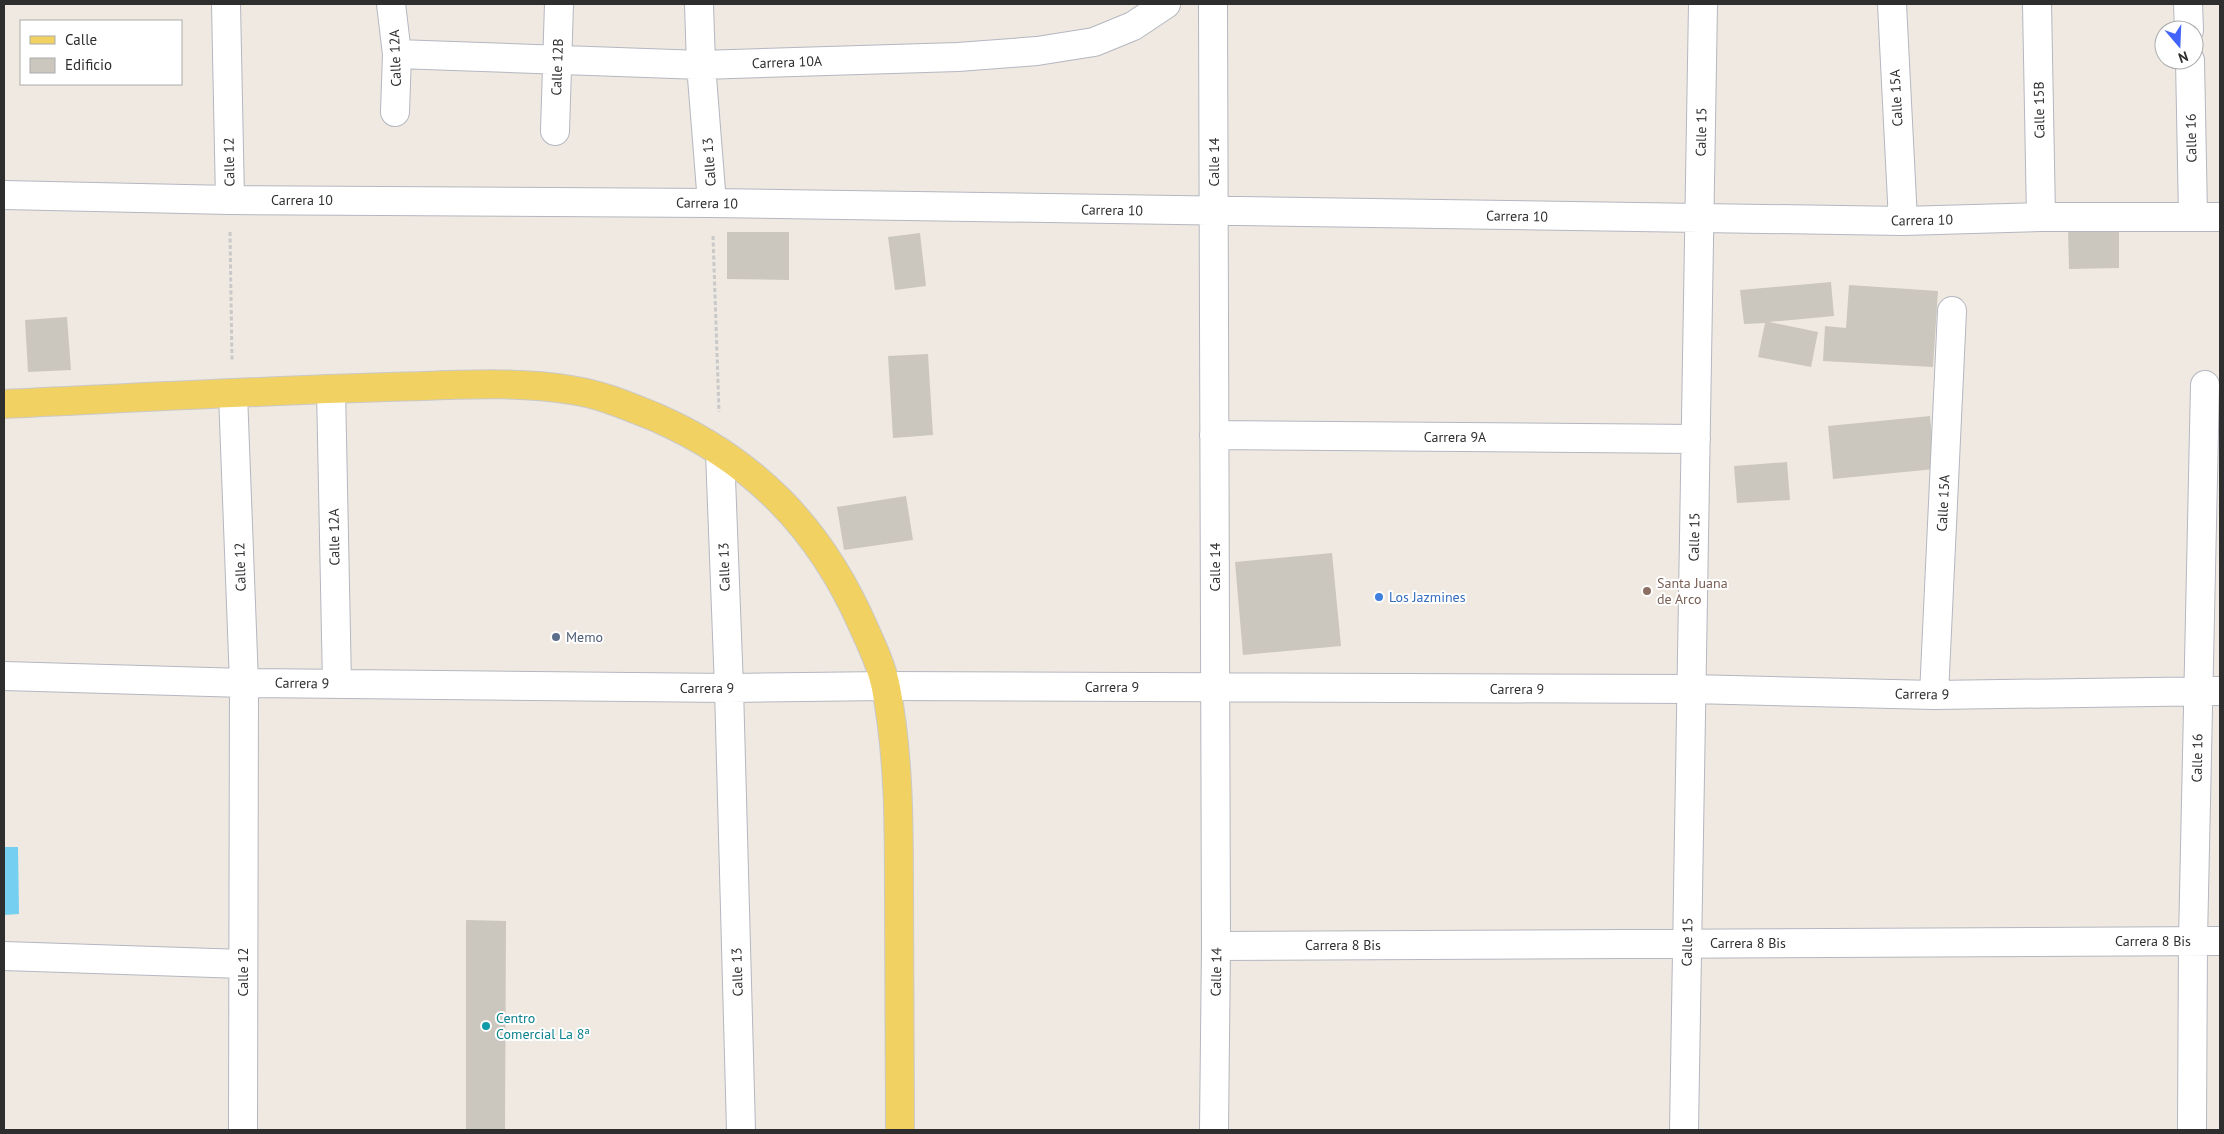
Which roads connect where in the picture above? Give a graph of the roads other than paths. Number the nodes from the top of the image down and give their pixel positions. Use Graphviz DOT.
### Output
graph roads {
  1 [pos="226,4"];
  2 [pos="392,4"];
  3 [pos="559,4"];
  4 [pos="700,4"];
  5 [pos="1166,4"];
  6 [pos="1214,4"];
  7 [pos="1703,4"];
  8 [pos="1892,4"];
  9 [pos="2037,4"];
  10 [pos="2188,4"];
  11 [pos="2189,20"];
  12 [pos="397,54"];
  13 [pos="558,60"];
  14 [pos="701,65"];
  15 [pos="2190,70"];
  16 [pos="395,112"];
  17 [pos="555,131"];
  18 [pos="4,195"];
  19 [pos="230,200"];
  20 [pos="712,203"];
  21 [pos="1214,212"];
  22 [pos="2193,216"];
  23 [pos="2041,217"];
  24 [pos="2220,217"];
  25 [pos="1700,218"];
  26 [pos="1902,221"];
  27 [pos="1952,310"];
  28 [pos="2205,385"];
  29 [pos="331,389"];
  30 [pos="233,394"];
  31 [pos="4,404"];
  32 [pos="1214,435"];
  33 [pos="1696,439"];
  34 [pos="720,452"];
  35 [pos="4,676"];
  36 [pos="244,683"];
  37 [pos="338,684"];
  38 [pos="886,686"];
  39 [pos="729,688"];
  40 [pos="1215,688"];
  41 [pos="1692,689"];
  42 [pos="2209,691"];
  43 [pos="1934,695"];
  44 [pos="2193,940"];
  45 [pos="2220,941"];
  46 [pos="1687,943"];
  47 [pos="1216,946"];
  48 [pos="4,956"];
  49 [pos="243,964"];
  50 [pos="243,1130"];
  51 [pos="741,1130"];
  52 [pos="900,1130"];
  53 [pos="1214,1130"];
  54 [pos="1684,1130"];
  55 [pos="2192,1130"];
  1 -- 19 [label="street, Calle 12"];
  2 -- 12 [label="street, Calle 12A"];
  3 -- 13 [label="street, Calle 12B"];
  4 -- 14 [label="street, Calle 13"];
  5 -- 14 [label="street, Carrera 10A"];
  6 -- 21 [label="street, Calle 14"];
  7 -- 25 [label="street, Calle 15"];
  8 -- 26 [label="street, Calle 15A"];
  9 -- 23 [label="street, Calle 15B"];
  10 -- 11 [label="street"];
  12 -- 13 [label="street, Carrera 10A"];
  12 -- 16 [label="street, Calle 12A"];
  13 -- 14 [label="street, Carrera 10A"];
  13 -- 17 [label="street, Calle 12B"];
  14 -- 20 [label="street, Calle 13"];
  15 -- 22 [label="street, Calle 16"];
  18 -- 19 [label="street, Carrera 10"];
  19 -- 20 [label="street, Carrera 10"];
  20 -- 21 [label="street, Carrera 10"];
  21 -- 25 [label="street, Carrera 10"];
  21 -- 32 [label="street, Calle 14"];
  22 -- 23 [label="street, Carrera 10"];
  22 -- 24 [label="street, Carrera 10"];
  23 -- 26 [label="street, Carrera 10"];
  25 -- 26 [label="street, Carrera 10"];
  25 -- 33 [label="street, Calle 15"];
  27 -- 43 [label="street, Calle 15A"];
  28 -- 42 [label="street, Calle 16"];
  29 -- 30 [label="main road"];
  29 -- 34 [label="main road"];
  29 -- 37 [label="street, Calle 12A"];
  30 -- 31 [label="main road"];
  30 -- 36 [label="street, Calle 12"];
  32 -- 33 [label="street, Carrera 9A"];
  32 -- 40 [label="street, Calle 14"];
  33 -- 41 [label="street, Calle 15"];
  34 -- 38 [label="main road"];
  34 -- 39 [label="street, Calle 13"];
  35 -- 36 [label="street, Carrera 9"];
  36 -- 37 [label="street, Carrera 9"];
  36 -- 49 [label="street, Calle 12"];
  37 -- 39 [label="street, Carrera 9"];
  38 -- 39 [label="street, Carrera 9"];
  38 -- 40 [label="street, Carrera 9"];
  38 -- 52 [label="main road"];
  39 -- 51 [label="street, Calle 13"];
  40 -- 41 [label="street, Carrera 9"];
  40 -- 47 [label="street, Calle 14"];
  41 -- 43 [label="street, Carrera 9"];
  41 -- 46 [label="street, Calle 15"];
  42 -- 43 [label="street, Carrera 9"];
  42 -- 44 [label="street, Calle 16"];
  44 -- 45 [label="street, Carrera 8 Bis"];
  44 -- 46 [label="street, Carrera 8 Bis"];
  44 -- 55 [label="street, Calle 16"];
  46 -- 47 [label="street, Carrera 8 Bis"];
  46 -- 54 [label="street, Calle 15"];
  47 -- 53 [label="street, Calle 14"];
  48 -- 49 [label="street"];
  49 -- 50 [label="street, Calle 12"];
}
